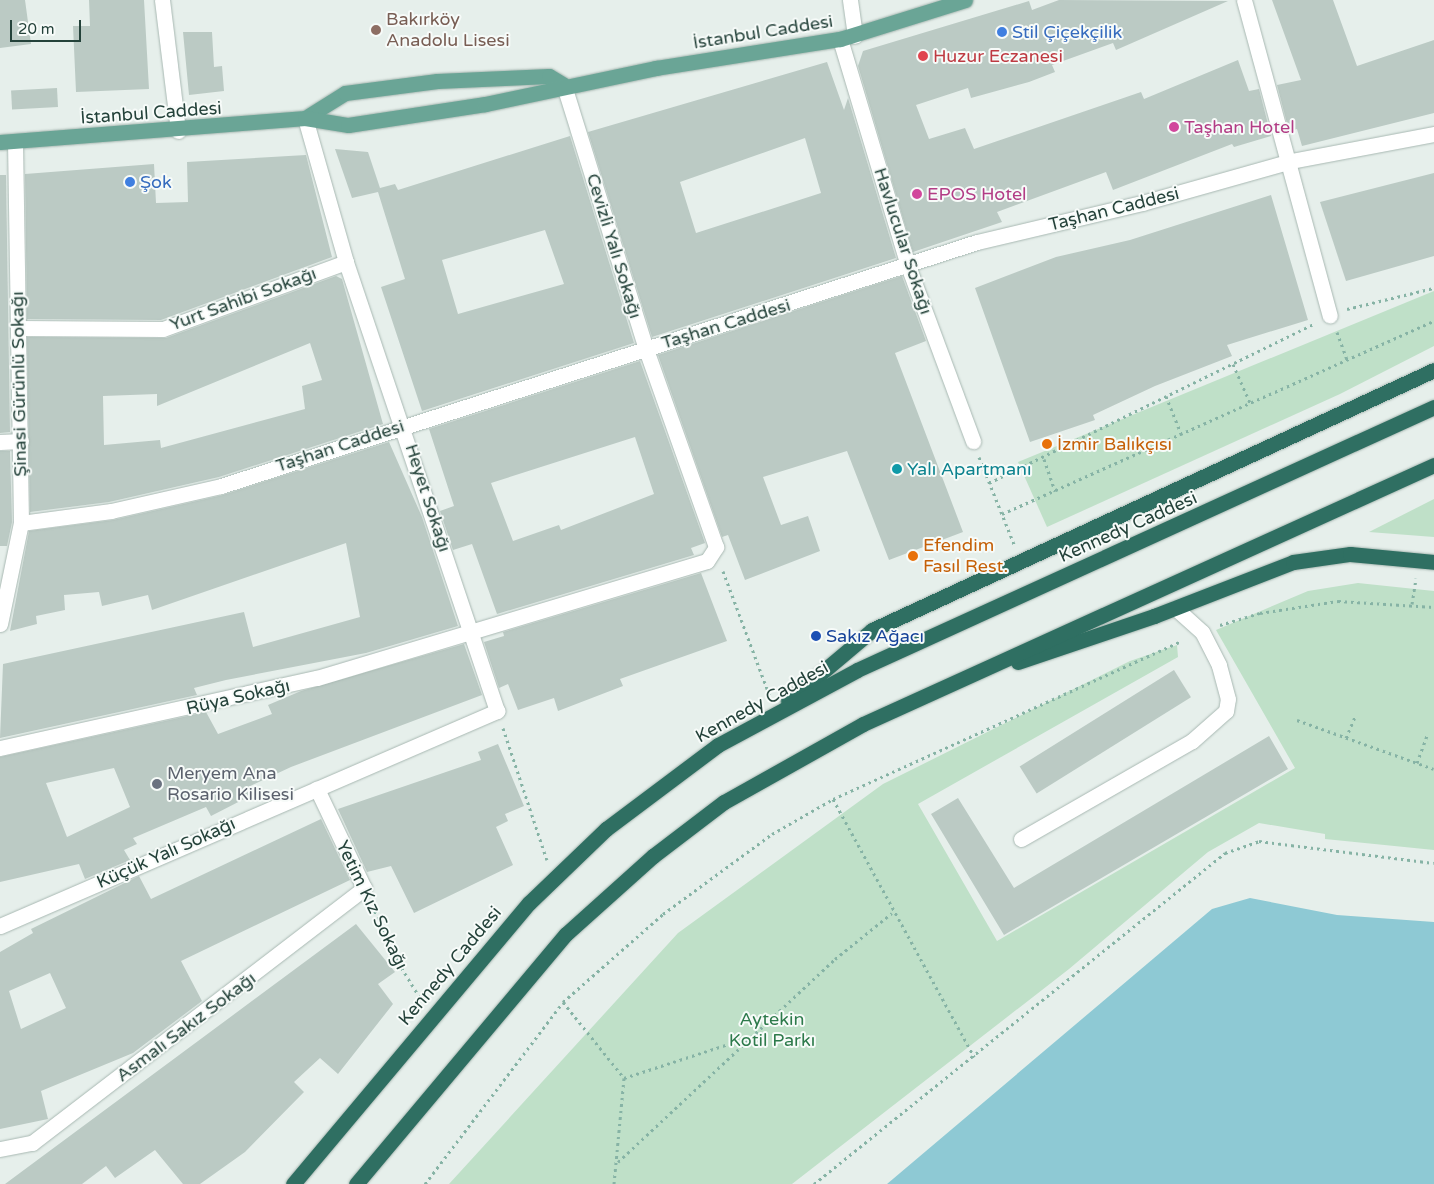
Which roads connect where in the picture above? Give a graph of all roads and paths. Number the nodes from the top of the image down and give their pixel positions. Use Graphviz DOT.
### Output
graph roads {
  1 [pos="162,0"];
  2 [pos="850,0"];
  3 [pos="965,0"];
  4 [pos="1244,0"];
  5 [pos="848,37"];
  6 [pos="564,85"];
  7 [pos="305,118"];
  8 [pos="178,131"];
  9 [pos="1434,134"];
  10 [pos="15,141"];
  11 [pos="0,142"];
  12 [pos="1291,161"];
  13 [pos="346,262"];
  14 [pos="908,266"];
  15 [pos="1434,288"];
  16 [pos="1330,316"];
  17 [pos="1434,321"];
  18 [pos="19,328"];
  19 [pos="646,349"];
  20 [pos="1347,360"];
  21 [pos="1233,364"];
  22 [pos="1434,370"];
  23 [pos="1166,396"];
  24 [pos="1251,405"];
  25 [pos="1434,407"];
  26 [pos="404,424"];
  27 [pos="1182,436"];
  28 [pos="21,441"];
  29 [pos="973,441"];
  30 [pos="0,442"];
  31 [pos="1044,459"];
  32 [pos="1434,465"];
  33 [pos="989,483"];
  34 [pos="1055,491"];
  35 [pos="1002,514"];
  36 [pos="21,523"];
  37 [pos="716,547"];
  38 [pos="1021,561"];
  39 [pos="1434,562"];
  40 [pos="1417,571"];
  41 [pos="730,594"];
  42 [pos="1412,604"];
  43 [pos="1434,607"];
  44 [pos="1175,608"];
  45 [pos="0,624"];
  46 [pos="472,632"];
  47 [pos="1202,632"];
  48 [pos="985,669"];
  49 [pos="498,711"];
  50 [pos="776,712"];
  51 [pos="1355,717"];
  52 [pos="1297,720"];
  53 [pos="1427,735"];
  54 [pos="1346,738"];
  55 [pos="0,748"];
  56 [pos="1417,763"];
  57 [pos="1434,769"];
  58 [pos="317,789"];
  59 [pos="833,799"];
  60 [pos="1021,839"];
  61 [pos="1434,863"];
  62 [pos="554,878"];
  63 [pos="364,888"];
  64 [pos="892,913"];
  65 [pos="0,926"];
  66 [pos="563,1002"];
  67 [pos="432,1017"];
  68 [pos="753,1036"];
  69 [pos="974,1058"];
  70 [pos="624,1078"];
  71 [pos="0,1149"];
  72 [pos="618,1162"];
  73 [pos="293,1184"];
  74 [pos="356,1184"];
  75 [pos="425,1184"];
  76 [pos="614,1184"];
  77 [pos="814,1184"];
  1 -- 8 [label="street"];
  2 -- 5 [label="street, Havlucular Sokağı"];
  3 -- 5 [label="main road, İstanbul Caddesi"];
  4 -- 12 [label="street"];
  5 -- 6 [label="main road, İstanbul Caddesi"];
  5 -- 14 [label="street, Havlucular Sokağı"];
  6 -- 7 [label="main road, İstanbul Caddesi"];
  6 -- 7 [label="main road, İstanbul Caddesi"];
  6 -- 19 [label="street, Cevizli Yalı Sokağı"];
  7 -- 8 [label="main road, İstanbul Caddesi"];
  7 -- 13 [label="street, Heyet Sokağı"];
  8 -- 10 [label="main road, İstanbul Caddesi"];
  9 -- 12 [label="street, Taşhan Caddesi"];
  10 -- 11 [label="main road, İstanbul Caddesi"];
  10 -- 18 [label="street, Şinasi Gürünlü Sokağı"];
  12 -- 14 [label="street, Taşhan Caddesi"];
  12 -- 16 [label="street"];
  13 -- 18 [label="street, Yurt Sahibi Sokağı"];
  13 -- 26 [label="street, Heyet Sokağı"];
  14 -- 19 [label="street, Taşhan Caddesi"];
  14 -- 29 [label="street, Havlucular Sokağı"];
  15 -- 16 [label="path"];
  16 -- 20 [label="path"];
  16 -- 21 [label="path"];
  17 -- 20 [label="path"];
  18 -- 28 [label="street, Şinasi Gürünlü Sokağı"];
  19 -- 26 [label="street, Taşhan Caddesi"];
  19 -- 37 [label="street, Cevizli Yalı Sokağı"];
  20 -- 24 [label="path"];
  21 -- 23 [label="path"];
  21 -- 24 [label="path"];
  22 -- 38 [label="highway"];
  23 -- 27 [label="path"];
  23 -- 31 [label="path"];
  24 -- 27 [label="path"];
  25 -- 50 [label="highway, Kennedy Caddesi"];
  26 -- 36 [label="street, Taşhan Caddesi"];
  26 -- 46 [label="street, Heyet Sokağı"];
  27 -- 34 [label="path"];
  28 -- 30 [label="street"];
  28 -- 36 [label="street, Şinasi Gürünlü Sokağı"];
  29 -- 33 [label="path"];
  31 -- 33 [label="path"];
  31 -- 34 [label="path"];
  32 -- 48 [label="highway"];
  33 -- 35 [label="path"];
  34 -- 35 [label="path"];
  35 -- 38 [label="path"];
  36 -- 45 [label="street, Şinasi Gürünlü Sokağı"];
  37 -- 46 [label="street, Rüya Sokağı"];
  38 -- 50 [label="highway"];
  39 -- 44 [label="highway"];
  40 -- 42 [label="path"];
  41 -- 50 [label="path"];
  42 -- 43 [label="path"];
  42 -- 47 [label="path"];
  44 -- 47 [label="street"];
  44 -- 48 [label="highway"];
  46 -- 49 [label="street, Heyet Sokağı"];
  46 -- 55 [label="street, Rüya Sokağı"];
  47 -- 59 [label="path"];
  47 -- 60 [label="street"];
  48 -- 74 [label="highway"];
  49 -- 58 [label="street, Küçük Yalı Sokağı"];
  49 -- 62 [label="path"];
  50 -- 62 [label="highway, Kennedy Caddesi"];
  51 -- 54 [label="path"];
  52 -- 54 [label="path"];
  53 -- 56 [label="path"];
  54 -- 56 [label="path"];
  56 -- 57 [label="path"];
  58 -- 63 [label="street, Yetim Kız Sokağı"];
  58 -- 65 [label="street, Küçük Yalı Sokağı"];
  59 -- 64 [label="path"];
  59 -- 66 [label="path"];
  61 -- 69 [label="path"];
  62 -- 67 [label="highway, Kennedy Caddesi"];
  63 -- 67 [label="path, Yetim Kız Sokağı"];
  63 -- 71 [label="street, Asmalı Sakız Sokağı"];
  64 -- 68 [label="path"];
  64 -- 69 [label="path"];
  66 -- 70 [label="path"];
  66 -- 75 [label="path"];
  67 -- 73 [label="highway, Kennedy Caddesi"];
  68 -- 70 [label="path"];
  68 -- 72 [label="path"];
  69 -- 77 [label="path"];
  70 -- 72 [label="path"];
  72 -- 76 [label="path"];
}
